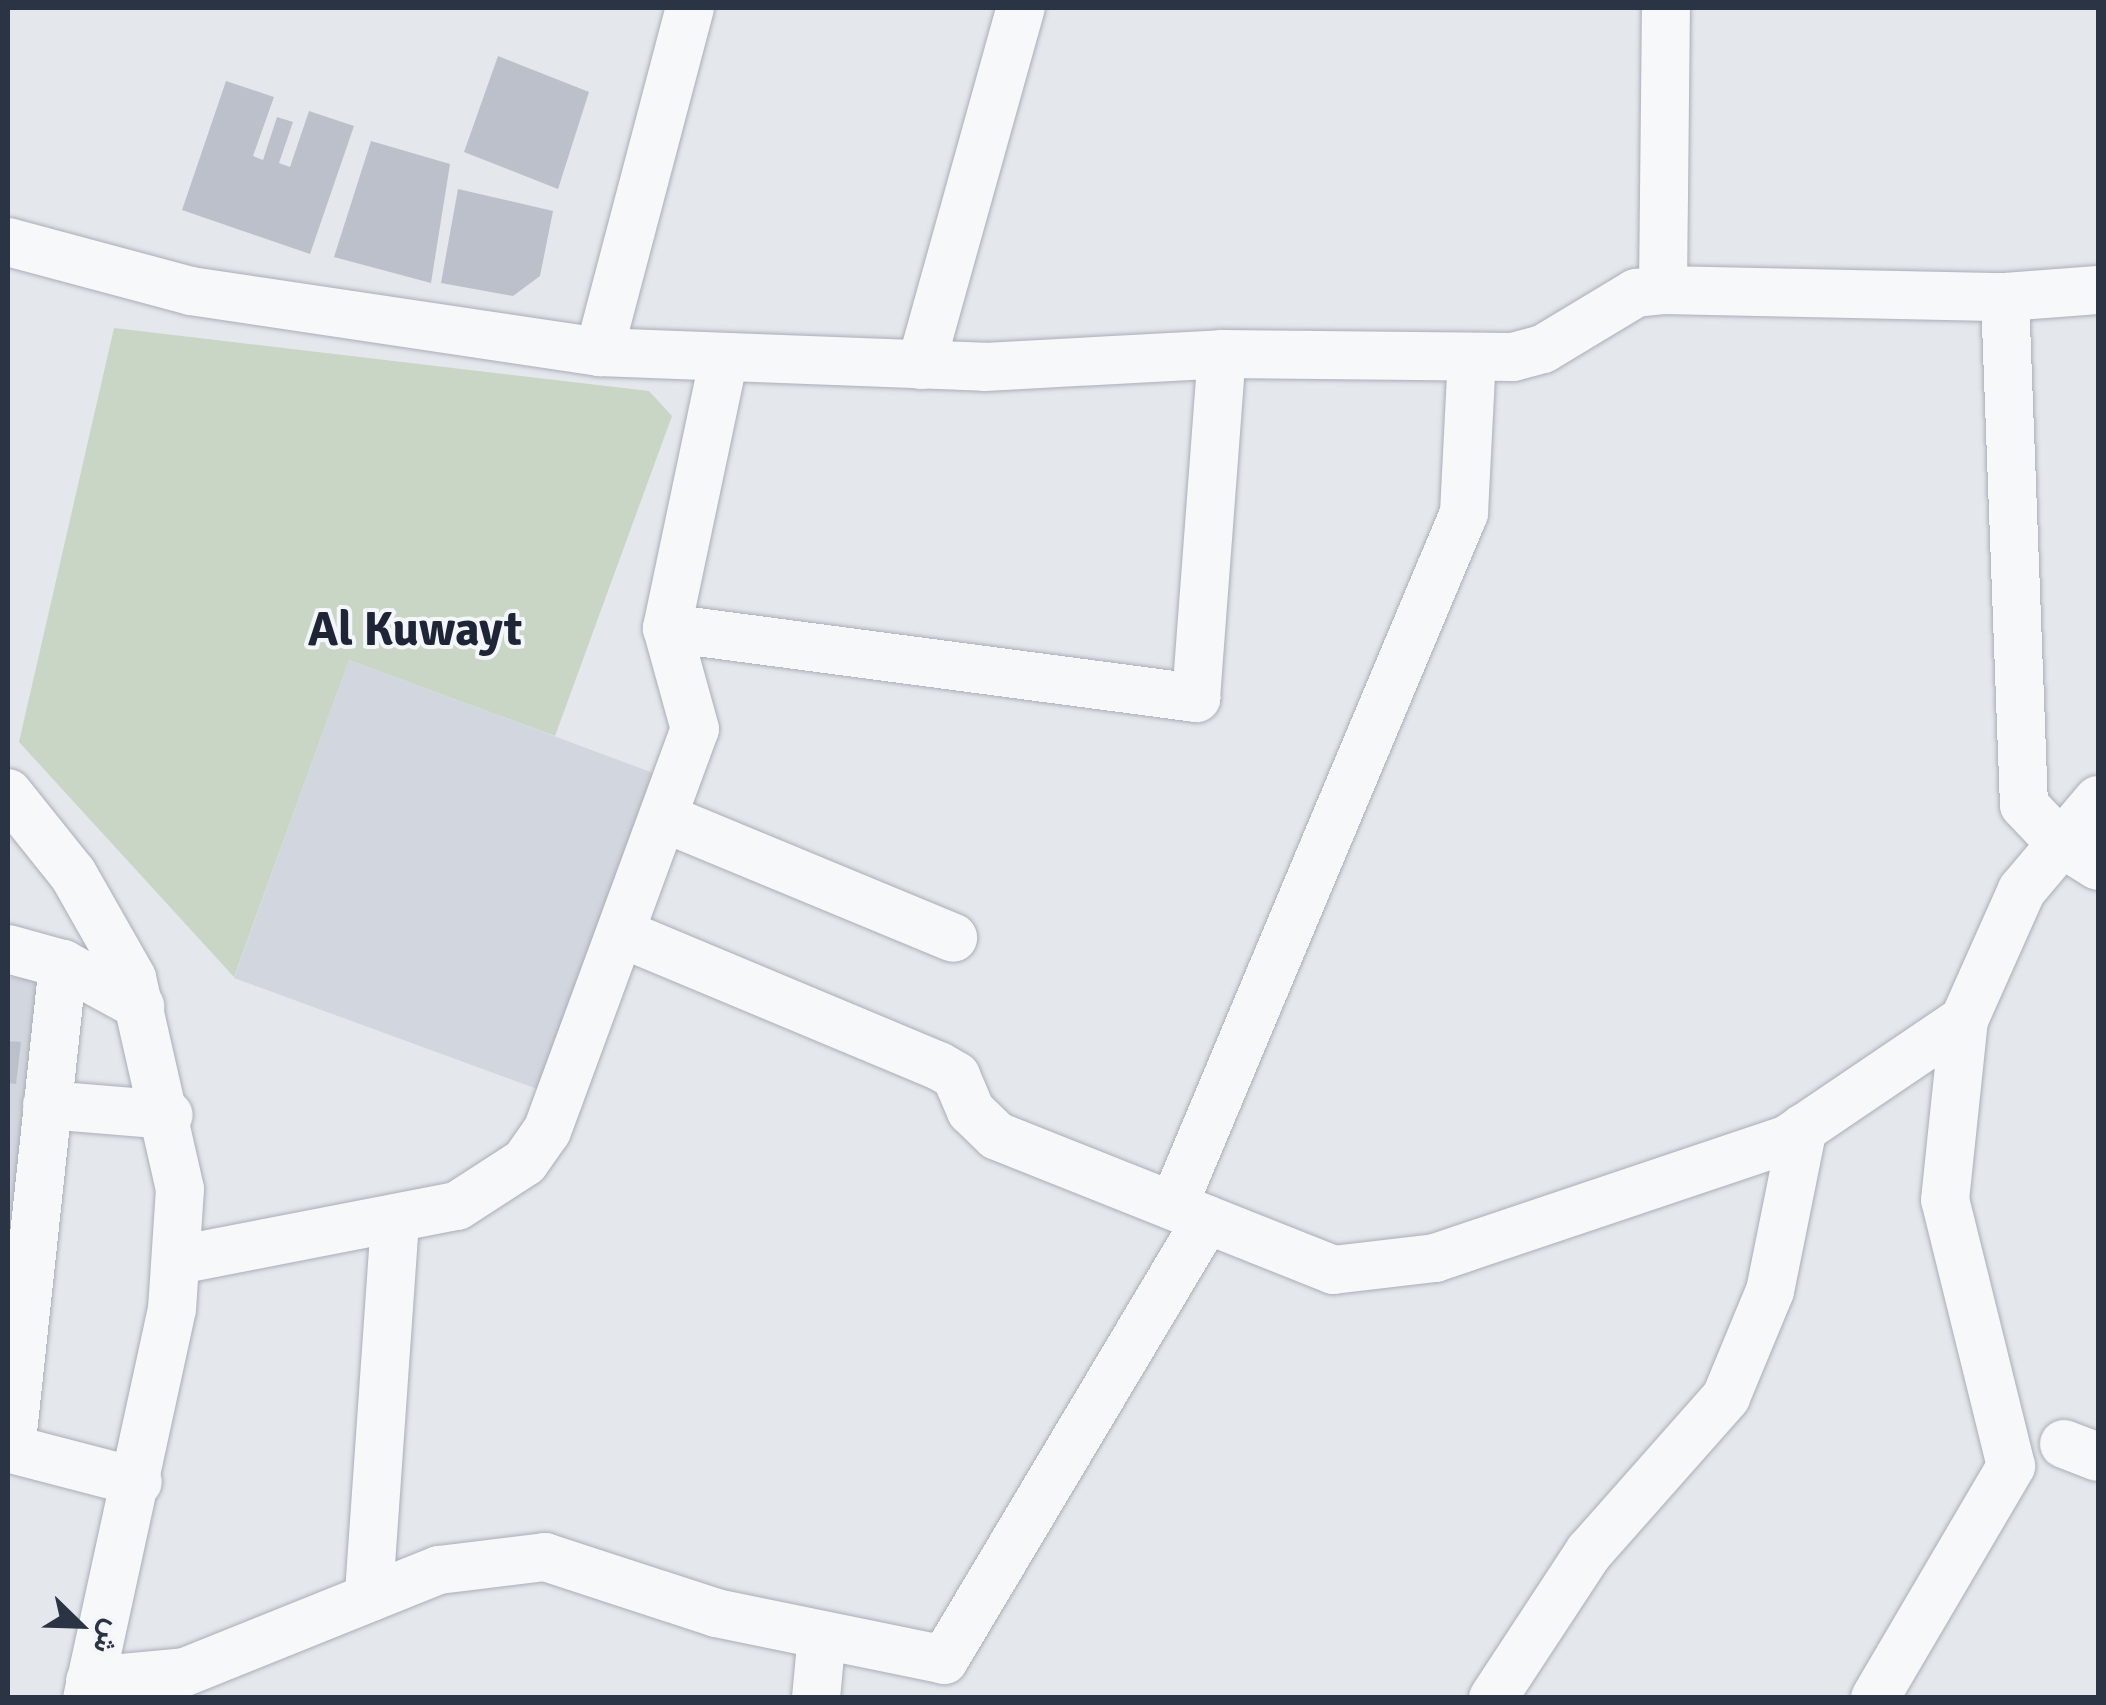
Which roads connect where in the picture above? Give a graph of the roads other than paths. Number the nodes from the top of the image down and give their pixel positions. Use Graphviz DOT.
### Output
graph roads {
  1 [pos="690,8"];
  2 [pos="1021,8"];
  3 [pos="1666,8"];
  4 [pos="8,242"];
  5 [pos="1664,290"];
  6 [pos="2098,290"];
  7 [pos="2006,297"];
  8 [pos="599,352"];
  9 [pos="1222,354"];
  10 [pos="1472,357"];
  11 [pos="724,358"];
  12 [pos="921,365"];
  13 [pos="667,628"];
  14 [pos="8,793"];
  15 [pos="2098,800"];
  16 [pos="664,818"];
  17 [pos="2058,841"];
  18 [pos="2098,866"];
  19 [pos="623,934"];
  20 [pos="953,938"];
  21 [pos="8,949"];
  22 [pos="63,964"];
  23 [pos="140,1006"];
  24 [pos="1964,1020"];
  25 [pos="48,1105"];
  26 [pos="168,1115"];
  27 [pos="1804,1128"];
  28 [pos="1190,1212"];
  29 [pos="395,1221"];
  30 [pos="178,1260"];
  31 [pos="10,1432"];
  32 [pos="138,1482"];
  33 [pos="369,1593"];
  34 [pos="822,1634"];
  35 [pos="88,1689"];
  36 [pos="816,1698"];
  37 [pos="1493,1698"];
  38 [pos="1875,1698"];
  1 -- 8 [label="street"];
  2 -- 12 [label="street"];
  3 -- 5 [label="street"];
  4 -- 8 [label="street"];
  5 -- 7 [label="street"];
  5 -- 10 [label="street"];
  6 -- 7 [label="street"];
  7 -- 17 [label="street"];
  8 -- 11 [label="street"];
  9 -- 10 [label="street"];
  9 -- 12 [label="street"];
  9 -- 13 [label="street"];
  10 -- 28 [label="street"];
  11 -- 12 [label="street"];
  11 -- 13 [label="street"];
  13 -- 16 [label="street"];
  14 -- 23 [label="street"];
  15 -- 17 [label="street"];
  16 -- 19 [label="street"];
  16 -- 20 [label="street"];
  17 -- 18 [label="street"];
  17 -- 24 [label="street"];
  19 -- 28 [label="street"];
  19 -- 29 [label="street"];
  21 -- 22 [label="street"];
  22 -- 23 [label="street"];
  22 -- 25 [label="street"];
  23 -- 26 [label="street"];
  24 -- 27 [label="street"];
  24 -- 38 [label="street"];
  25 -- 26 [label="street"];
  25 -- 31 [label="street"];
  26 -- 30 [label="street"];
  27 -- 28 [label="street"];
  27 -- 37 [label="street"];
  28 -- 34 [label="street"];
  29 -- 30 [label="street"];
  29 -- 33 [label="street"];
  30 -- 32 [label="street"];
  31 -- 32 [label="street"];
  32 -- 35 [label="street"];
  33 -- 34 [label="street"];
  33 -- 35 [label="street"];
  34 -- 36 [label="street"];
}
